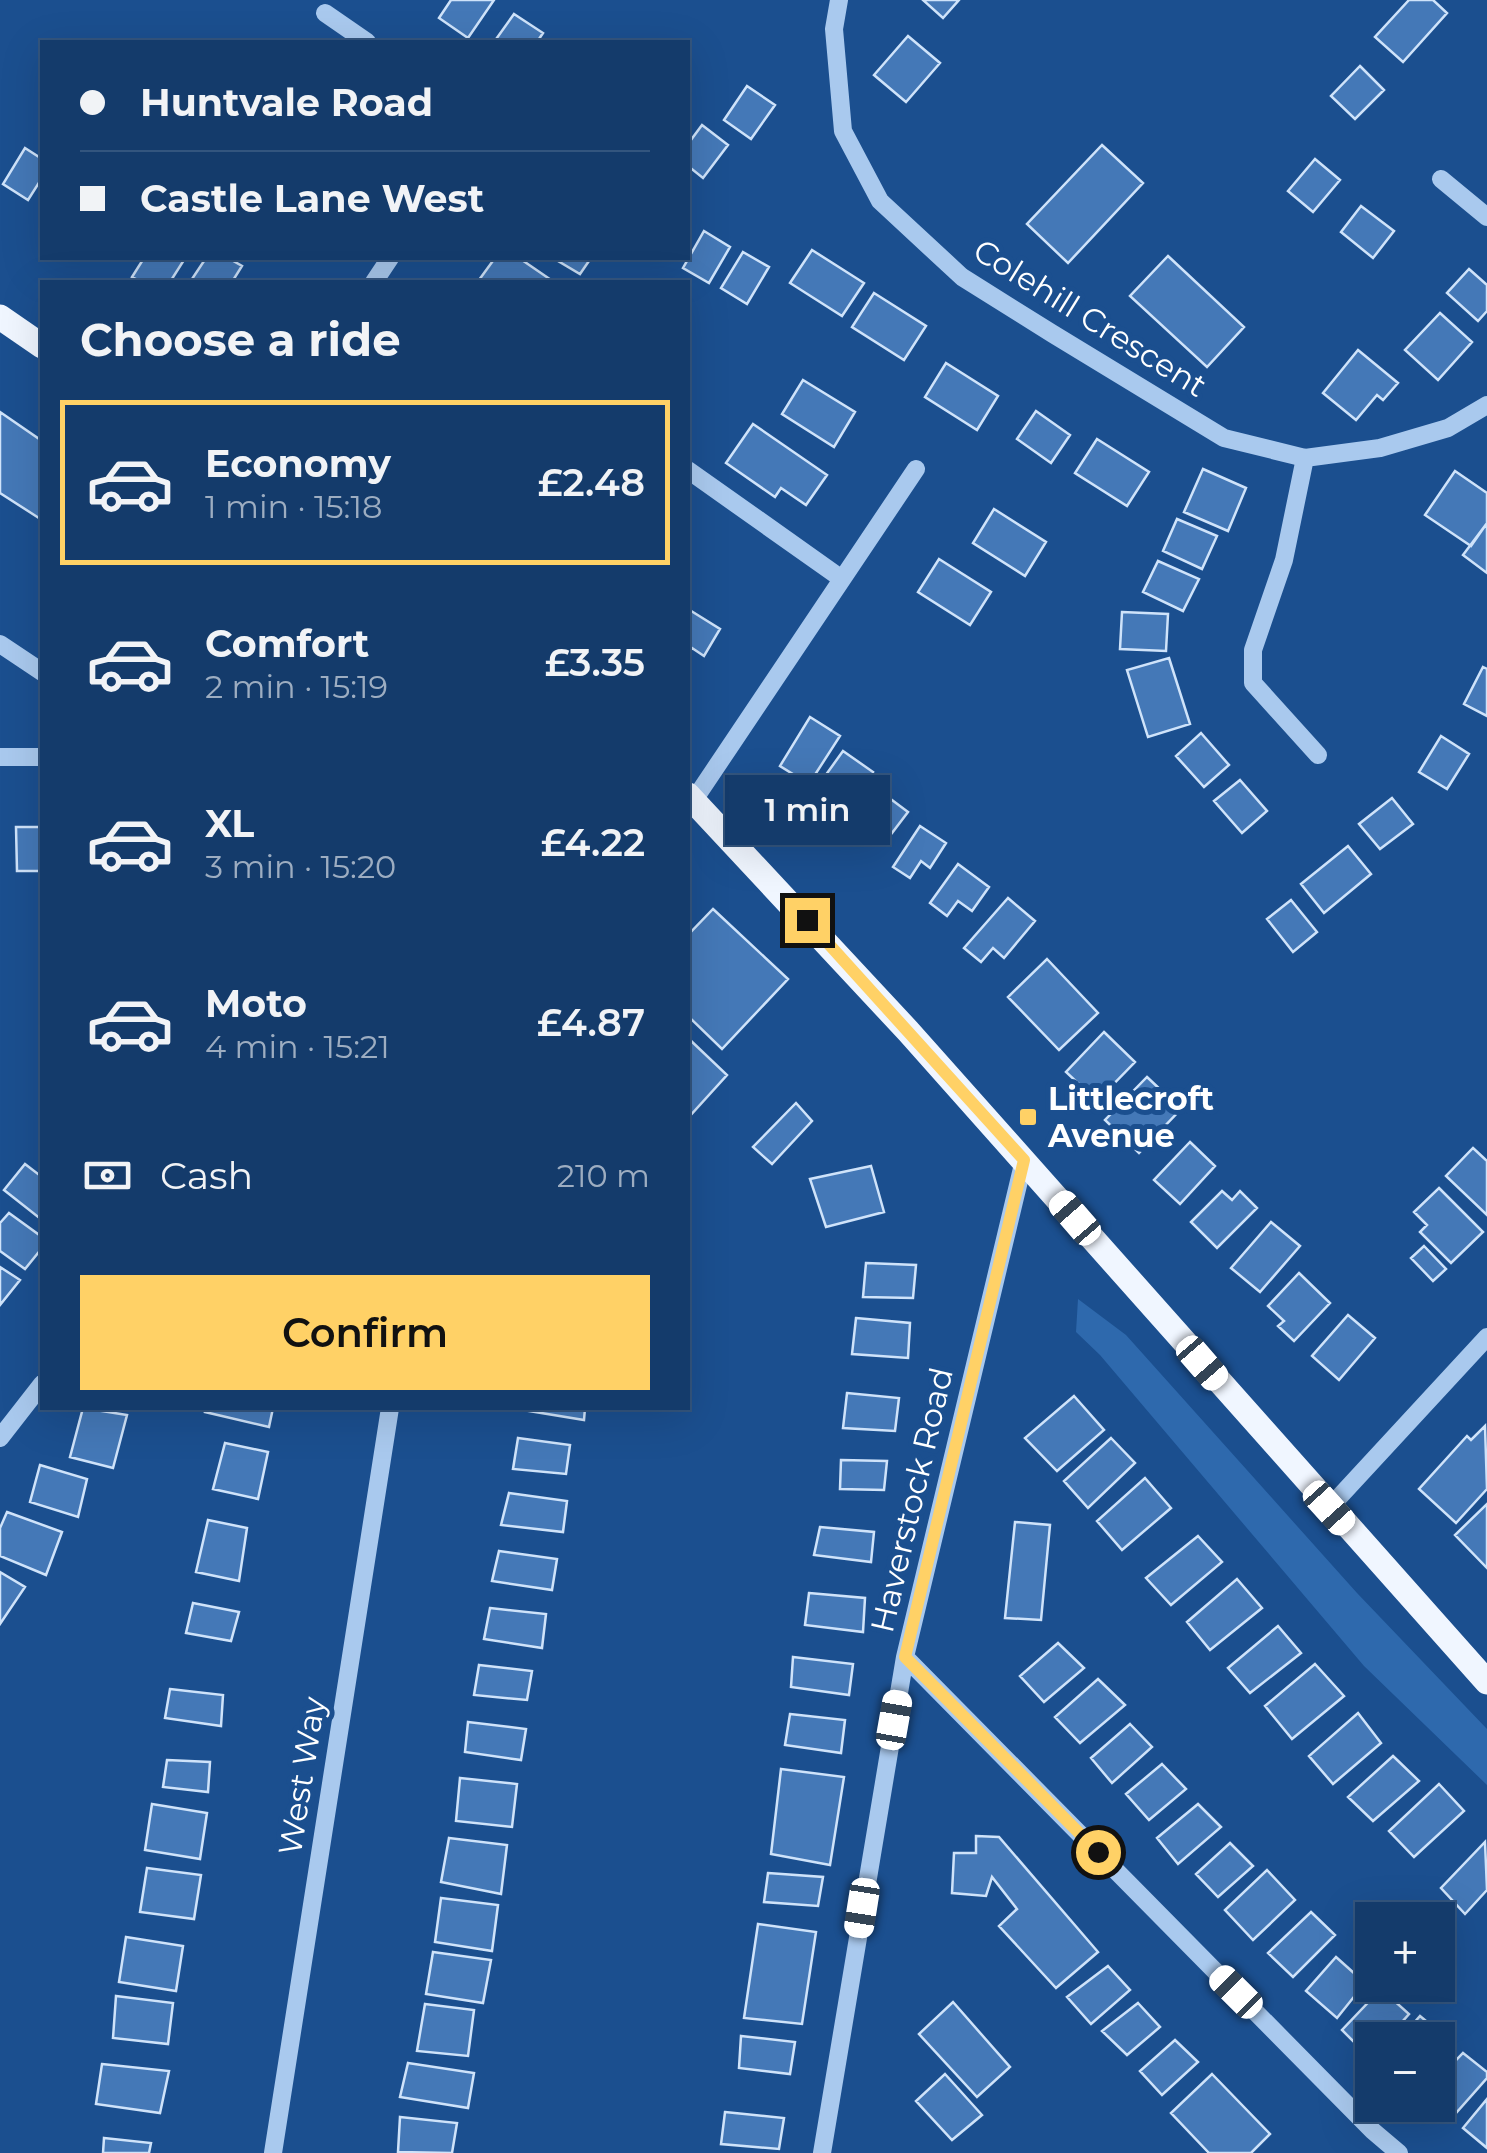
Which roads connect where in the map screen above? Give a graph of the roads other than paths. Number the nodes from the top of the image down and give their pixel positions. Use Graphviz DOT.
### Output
graph roads {
  1 [pos="840,0"];
  2 [pos="324,12"];
  3 [pos="364,40"];
  4 [pos="1441,179"];
  5 [pos="1487,217"];
  6 [pos="0,317"];
  7 [pos="40,345"];
  8 [pos="1487,405"];
  9 [pos="1305,458"];
  10 [pos="916,469"];
  11 [pos="690,471"];
  12 [pos="842,579"];
  13 [pos="0,644"];
  14 [pos="40,671"];
  15 [pos="1318,755"];
  16 [pos="0,757"];
  17 [pos="40,757"];
  18 [pos="691,797"];
  19 [pos="1024,1160"];
  20 [pos="1487,1336"];
  21 [pos="40,1387"];
  22 [pos="390,1410"];
  23 [pos="0,1438"];
  24 [pos="1329,1508"];
  25 [pos="905,1657"];
  26 [pos="1487,1682"];
  27 [pos="826,2150"];
  28 [pos="273,2153"];
  29 [pos="1399,2153"];
  1 -- 9 [label="street, Colehill Crescent"];
  2 -- 3 [label="street"];
  4 -- 5 [label="street"];
  6 -- 7 [label="main road"];
  8 -- 9 [label="street, Colehill Crescent"];
  9 -- 15 [label="street"];
  10 -- 12 [label="street"];
  11 -- 12 [label="street"];
  12 -- 18 [label="street"];
  13 -- 14 [label="street"];
  16 -- 17 [label="street"];
  18 -- 19 [label="main road"];
  19 -- 24 [label="main road"];
  19 -- 25 [label="street, Haverstock Road"];
  20 -- 24 [label="street"];
  21 -- 23 [label="street"];
  22 -- 28 [label="street, West Way"];
  24 -- 26 [label="main road"];
  25 -- 27 [label="street, Haverstock Road"];
  25 -- 29 [label="street"];
}
